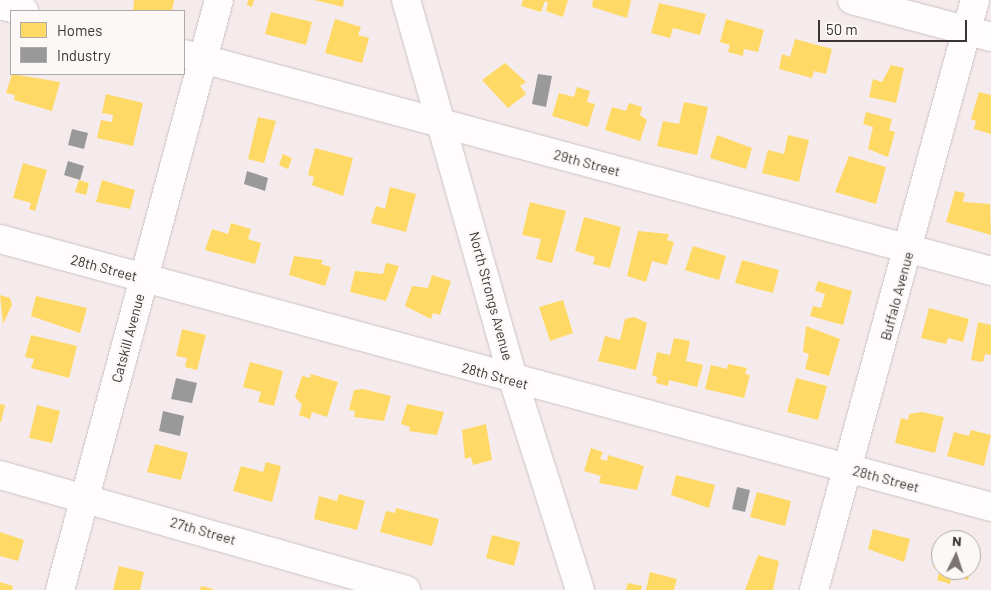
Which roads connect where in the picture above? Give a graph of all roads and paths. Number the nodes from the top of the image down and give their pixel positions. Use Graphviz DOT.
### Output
graph roads {
  1 [pos="219,0"];
  2 [pos="406,0"];
  3 [pos="852,0"];
  4 [pos="975,0"];
  5 [pos="0,5"];
  6 [pos="20,10"];
  7 [pos="979,34"];
  8 [pos="193,57"];
  9 [pos="445,124"];
  10 [pos="0,239"];
  11 [pos="910,249"];
  12 [pos="991,271"];
  13 [pos="144,278"];
  14 [pos="514,382"];
  15 [pos="851,469"];
  16 [pos="0,474"];
  17 [pos="85,497"];
  18 [pos="991,507"];
  19 [pos="60,590"];
  20 [pos="406,590"];
  21 [pos="580,590"];
  22 [pos="814,590"];
  1 -- 8 [label="street, Catskill Avenue"];
  2 -- 9 [label="street, North Strongs Avenue"];
  3 -- 7 [label="street"];
  4 -- 7 [label="street, Buffalo Avenue"];
  5 -- 6 [label="street"];
  7 -- 11 [label="street, Buffalo Avenue"];
  8 -- 9 [label="street, 29th Street"];
  8 -- 13 [label="street, Catskill Avenue"];
  9 -- 11 [label="street, 29th Street"];
  9 -- 14 [label="street, North Strongs Avenue"];
  10 -- 13 [label="street, 28th Street"];
  11 -- 12 [label="street, 29th Street"];
  11 -- 15 [label="street, Buffalo Avenue"];
  13 -- 14 [label="street, 28th Street"];
  13 -- 17 [label="street, Catskill Avenue"];
  14 -- 15 [label="street, 28th Street"];
  14 -- 21 [label="street, North Strongs Avenue"];
  15 -- 18 [label="street, 28th Street"];
  15 -- 22 [label="street, Buffalo Avenue"];
  16 -- 17 [label="street, 27th Street"];
  17 -- 19 [label="street, Catskill Avenue"];
  17 -- 20 [label="street, 27th Street"];
}
